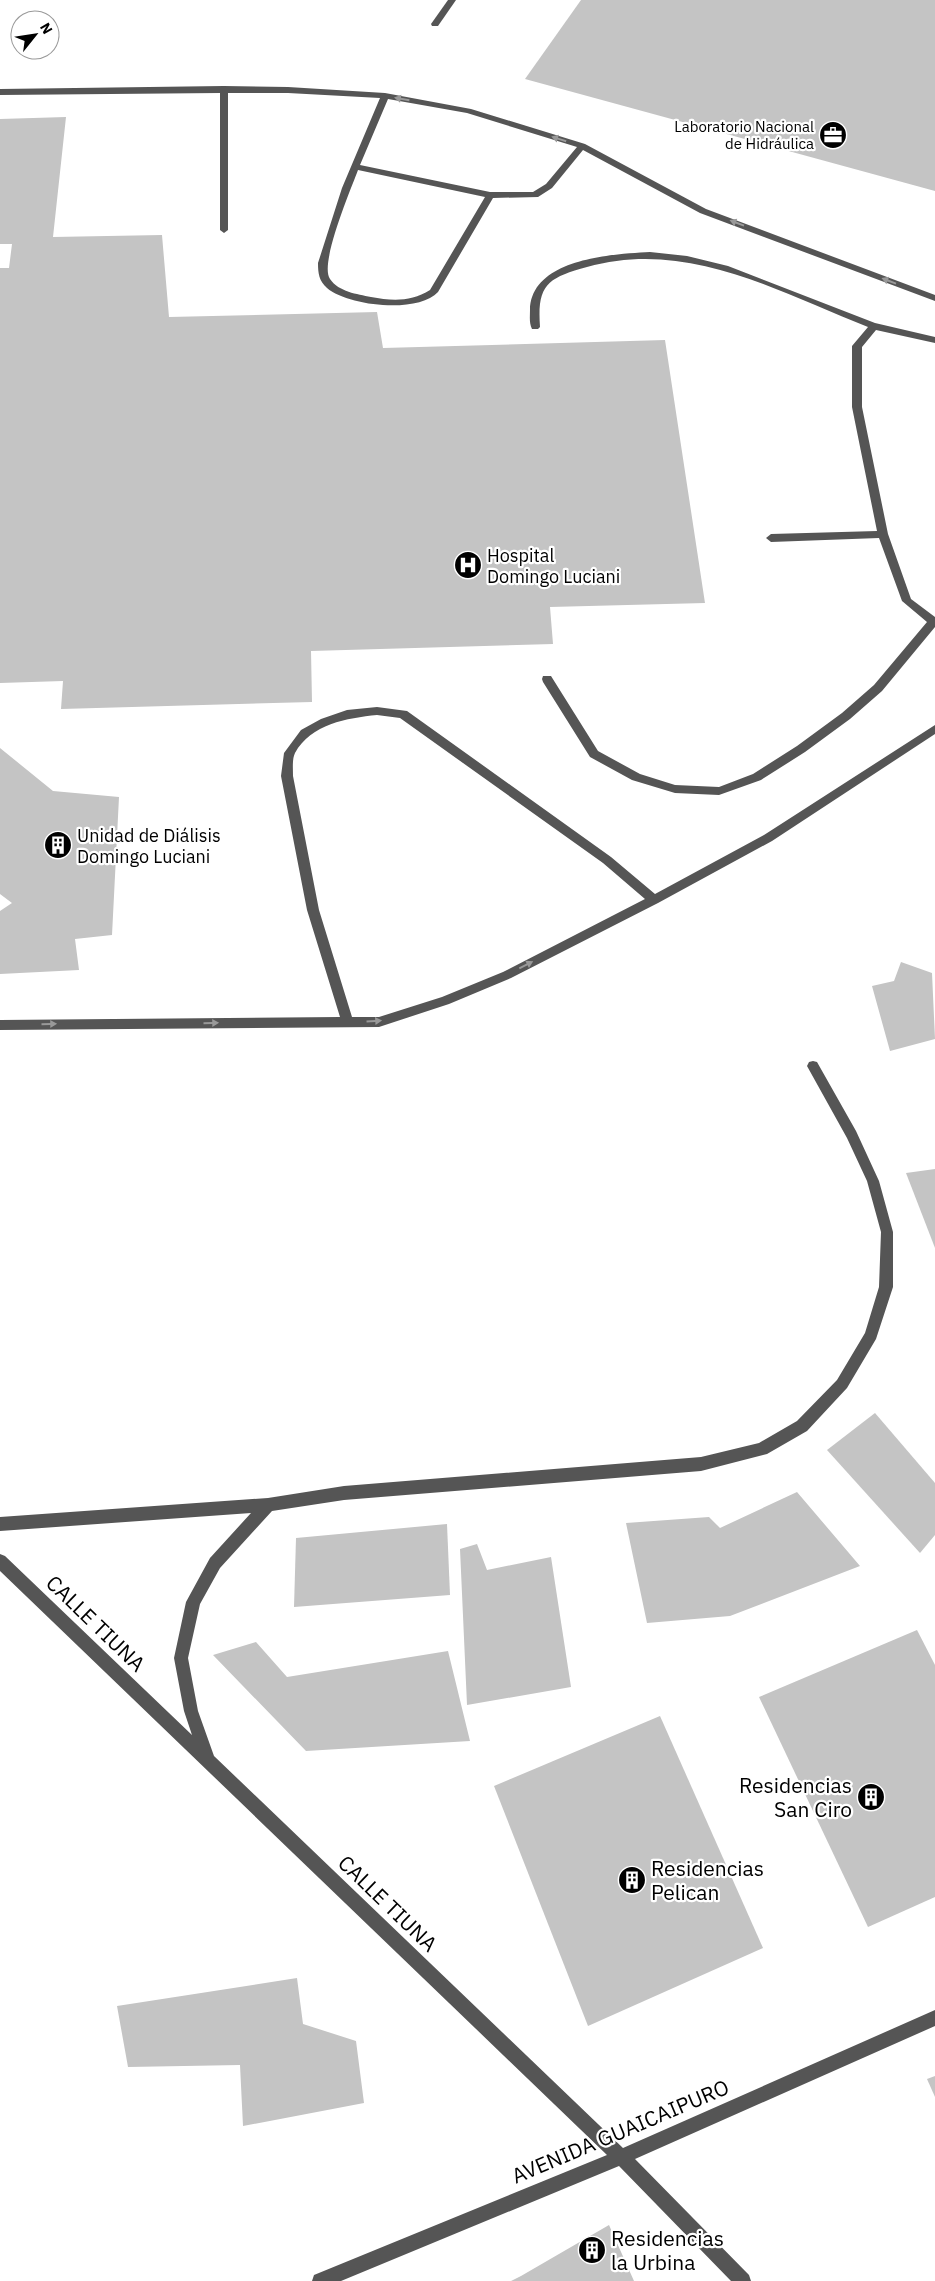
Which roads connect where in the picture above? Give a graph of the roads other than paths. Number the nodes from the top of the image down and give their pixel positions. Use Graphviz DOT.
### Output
graph roads {
  1 [pos="452,0"];
  2 [pos="434,24"];
  3 [pos="224,89"];
  4 [pos="0,92"];
  5 [pos="385,96"];
  6 [pos="582,146"];
  7 [pos="355,167"];
  8 [pos="490,195"];
  9 [pos="224,230"];
  10 [pos="935,298"];
  11 [pos="874,326"];
  12 [pos="535,328"];
  13 [pos="935,340"];
  14 [pos="883,534"];
  15 [pos="771,538"];
  16 [pos="934,622"];
  17 [pos="546,680"];
  18 [pos="935,729"];
  19 [pos="654,900"];
  20 [pos="347,1022"];
  21 [pos="0,1025"];
  22 [pos="813,1066"];
  23 [pos="268,1505"];
  24 [pos="0,1524"];
  25 [pos="0,1561"];
  26 [pos="208,1763"];
  27 [pos="935,2018"];
  28 [pos="621,2157"];
  29 [pos="320,2281"];
  30 [pos="742,2281"];
  1 -- 2 [label="street"];
  3 -- 4 [label="street"];
  3 -- 5 [label="street"];
  3 -- 9 [label="street"];
  6 -- 5 [label="street, one-way"];
  5 -- 7 [label="street"];
  6 -- 8 [label="street"];
  10 -- 6 [label="street, one-way"];
  7 -- 8 [label="street"];
  7 -- 8 [label="street"];
  11 -- 12 [label="street"];
  11 -- 13 [label="street"];
  11 -- 14 [label="street"];
  14 -- 15 [label="street"];
  14 -- 16 [label="street"];
  16 -- 17 [label="street"];
  18 -- 19 [label="street"];
  20 -- 19 [label="street, one-way"];
  19 -- 20 [label="street"];
  21 -- 20 [label="street, one-way"];
  22 -- 23 [label="street"];
  23 -- 24 [label="street"];
  23 -- 26 [label="street"];
  25 -- 26 [label="street, CALLE TIUNA"];
  26 -- 28 [label="street, CALLE TIUNA"];
  27 -- 28 [label="street, AVENIDA GUAICAIPURO"];
  28 -- 29 [label="street, AVENIDA GUAICAIPURO"];
  28 -- 30 [label="street, CALLE TIUNA"];
}
